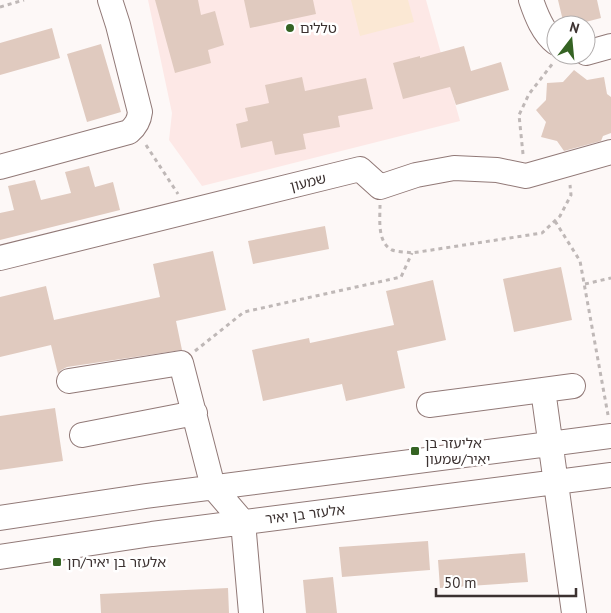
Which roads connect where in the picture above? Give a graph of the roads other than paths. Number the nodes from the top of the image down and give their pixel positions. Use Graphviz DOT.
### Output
graph roads {
  1 [pos="110,0"];
  2 [pos="533,6"];
  3 [pos="546,33"];
  4 [pos="611,46"];
  5 [pos="596,50"];
  6 [pos="611,152"];
  7 [pos="0,167"];
  8 [pos="0,258"];
  9 [pos="68,381"];
  10 [pos="574,386"];
  11 [pos="543,390"];
  12 [pos="430,405"];
  13 [pos="194,413"];
  14 [pos="610,428"];
  15 [pos="82,435"];
  16 [pos="552,444"];
  17 [pos="611,475"];
  18 [pos="556,482"];
  19 [pos="213,487"];
  20 [pos="0,518"];
  21 [pos="243,522"];
  22 [pos="0,556"];
  23 [pos="251,613"];
  24 [pos="574,613"];
  1 -- 7 [label="street"];
  2 -- 3 [label="street"];
  4 -- 5 [label="street"];
  6 -- 8 [label="street, שמעון"];
  9 -- 13 [label="street"];
  10 -- 11 [label="street"];
  11 -- 12 [label="street"];
  11 -- 16 [label="street"];
  13 -- 15 [label="street"];
  13 -- 19 [label="street"];
  14 -- 16 [label="street"];
  16 -- 18 [label="street"];
  16 -- 19 [label="street"];
  17 -- 18 [label="street, אלעזר בן יאיר"];
  18 -- 21 [label="street, אלעזר בן יאיר"];
  18 -- 24 [label="street"];
  19 -- 20 [label="street"];
  19 -- 21 [label="street"];
  21 -- 22 [label="street, אלעזר בן יאיר"];
  21 -- 23 [label="street"];
}
